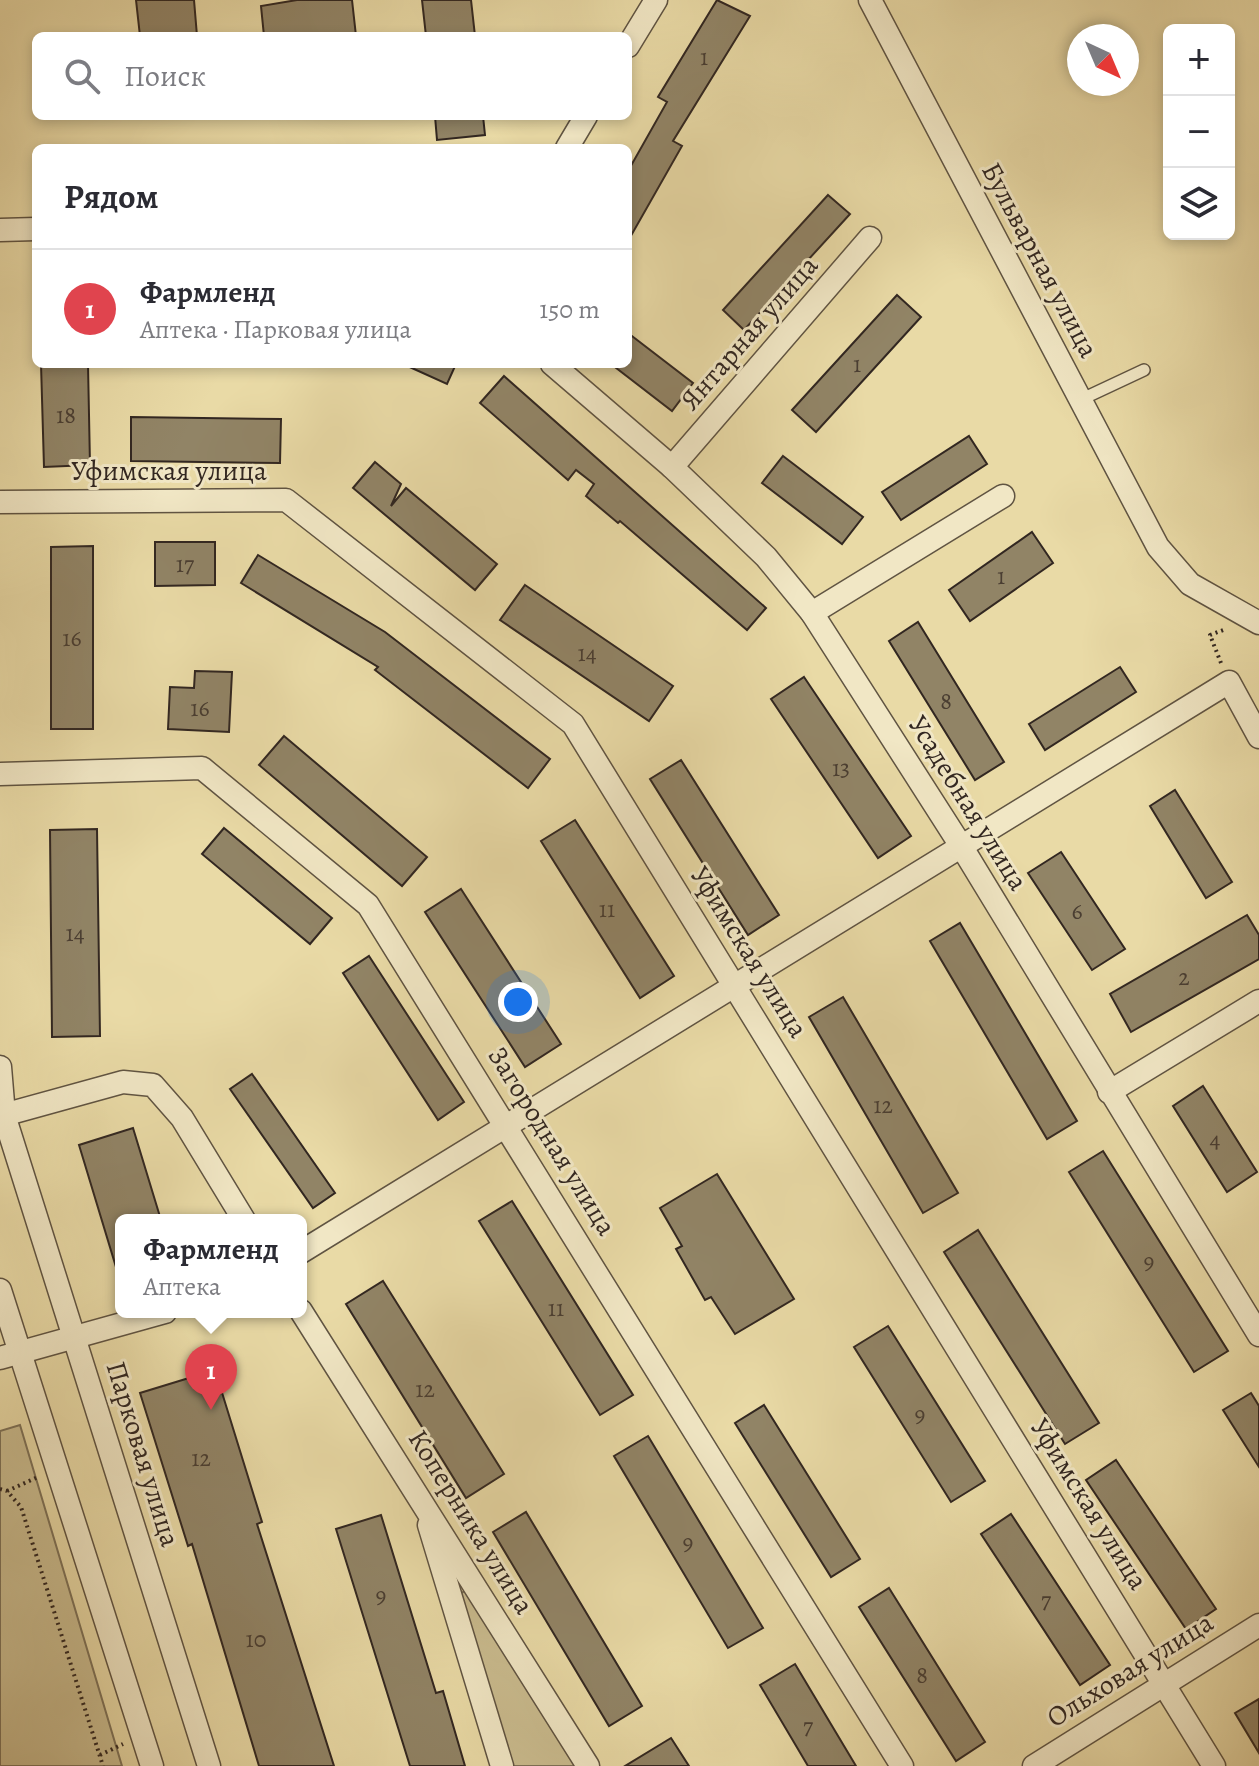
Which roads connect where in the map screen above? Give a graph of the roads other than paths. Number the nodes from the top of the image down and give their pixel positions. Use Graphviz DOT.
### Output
graph roads {
  1 [pos="656,0"];
  2 [pos="870,0"];
  3 [pos="632,39"];
  4 [pos="584,120"];
  5 [pos="569,144"];
  6 [pos="32,229"];
  7 [pos="0,230"];
  8 [pos="870,238"];
  9 [pos="557,368"];
  10 [pos="1144,370"];
  11 [pos="1080,400"];
  12 [pos="672,467"];
  13 [pos="1003,496"];
  14 [pos="0,502"];
  15 [pos="812,613"];
  16 [pos="1259,623"];
  17 [pos="1259,737"];
  18 [pos="0,774"];
  19 [pos="963,849"];
  20 [pos="735,986"];
  21 [pos="1259,1001"];
  22 [pos="0,1067"];
  23 [pos="1109,1092"];
  24 [pos="2,1115"];
  25 [pos="509,1126"];
  26 [pos="240,1214"];
  27 [pos="307,1248"];
  28 [pos="0,1290"];
  29 [pos="145,1318"];
  30 [pos="306,1318"];
  31 [pos="1257,1326"];
  32 [pos="76,1339"];
  33 [pos="23,1353"];
  34 [pos="0,1358"];
  35 [pos="421,1497"];
  36 [pos="1259,1625"];
  37 [pos="1166,1685"];
  38 [pos="152,1766"];
  39 [pos="209,1766"];
  40 [pos="502,1766"];
  41 [pos="588,1766"];
  42 [pos="902,1766"];
  43 [pos="1034,1766"];
  44 [pos="1214,1766"];
  1 -- 3 [label="street"];
  2 -- 11 [label="street, Бульварная улица"];
  4 -- 5 [label="street"];
  6 -- 7 [label="street"];
  8 -- 12 [label="street, Янтарная улица"];
  9 -- 12 [label="street, Усадебная улица"];
  10 -- 11 [label="lane"];
  11 -- 16 [label="street, Бульварная улица"];
  12 -- 15 [label="street, Усадебная улица"];
  13 -- 15 [label="street"];
  14 -- 20 [label="street, Уфимская улица"];
  15 -- 19 [label="street, Усадебная улица"];
  17 -- 19 [label="street"];
  18 -- 25 [label="street, Загородная улица"];
  19 -- 20 [label="street"];
  19 -- 23 [label="street, Усадебная улица"];
  20 -- 25 [label="street"];
  20 -- 37 [label="street, Уфимская улица"];
  21 -- 23 [label="street"];
  22 -- 24 [label="street, Парковая улица"];
  23 -- 31 [label="street, Усадебная улица"];
  24 -- 26 [label="street"];
  24 -- 32 [label="street, Парковая улица"];
  25 -- 27 [label="street"];
  25 -- 42 [label="street, Загородная улица"];
  28 -- 33 [label="street"];
  29 -- 32 [label="street"];
  30 -- 35 [label="street, Коперника улица"];
  32 -- 33 [label="street"];
  32 -- 39 [label="street, Парковая улица"];
  33 -- 34 [label="street"];
  33 -- 38 [label="street"];
  35 -- 40 [label="street"];
  35 -- 41 [label="street, Коперника улица"];
  36 -- 37 [label="street, Ольховая улица"];
  37 -- 43 [label="street, Ольховая улица"];
  37 -- 44 [label="street, Уфимская улица"];
}
